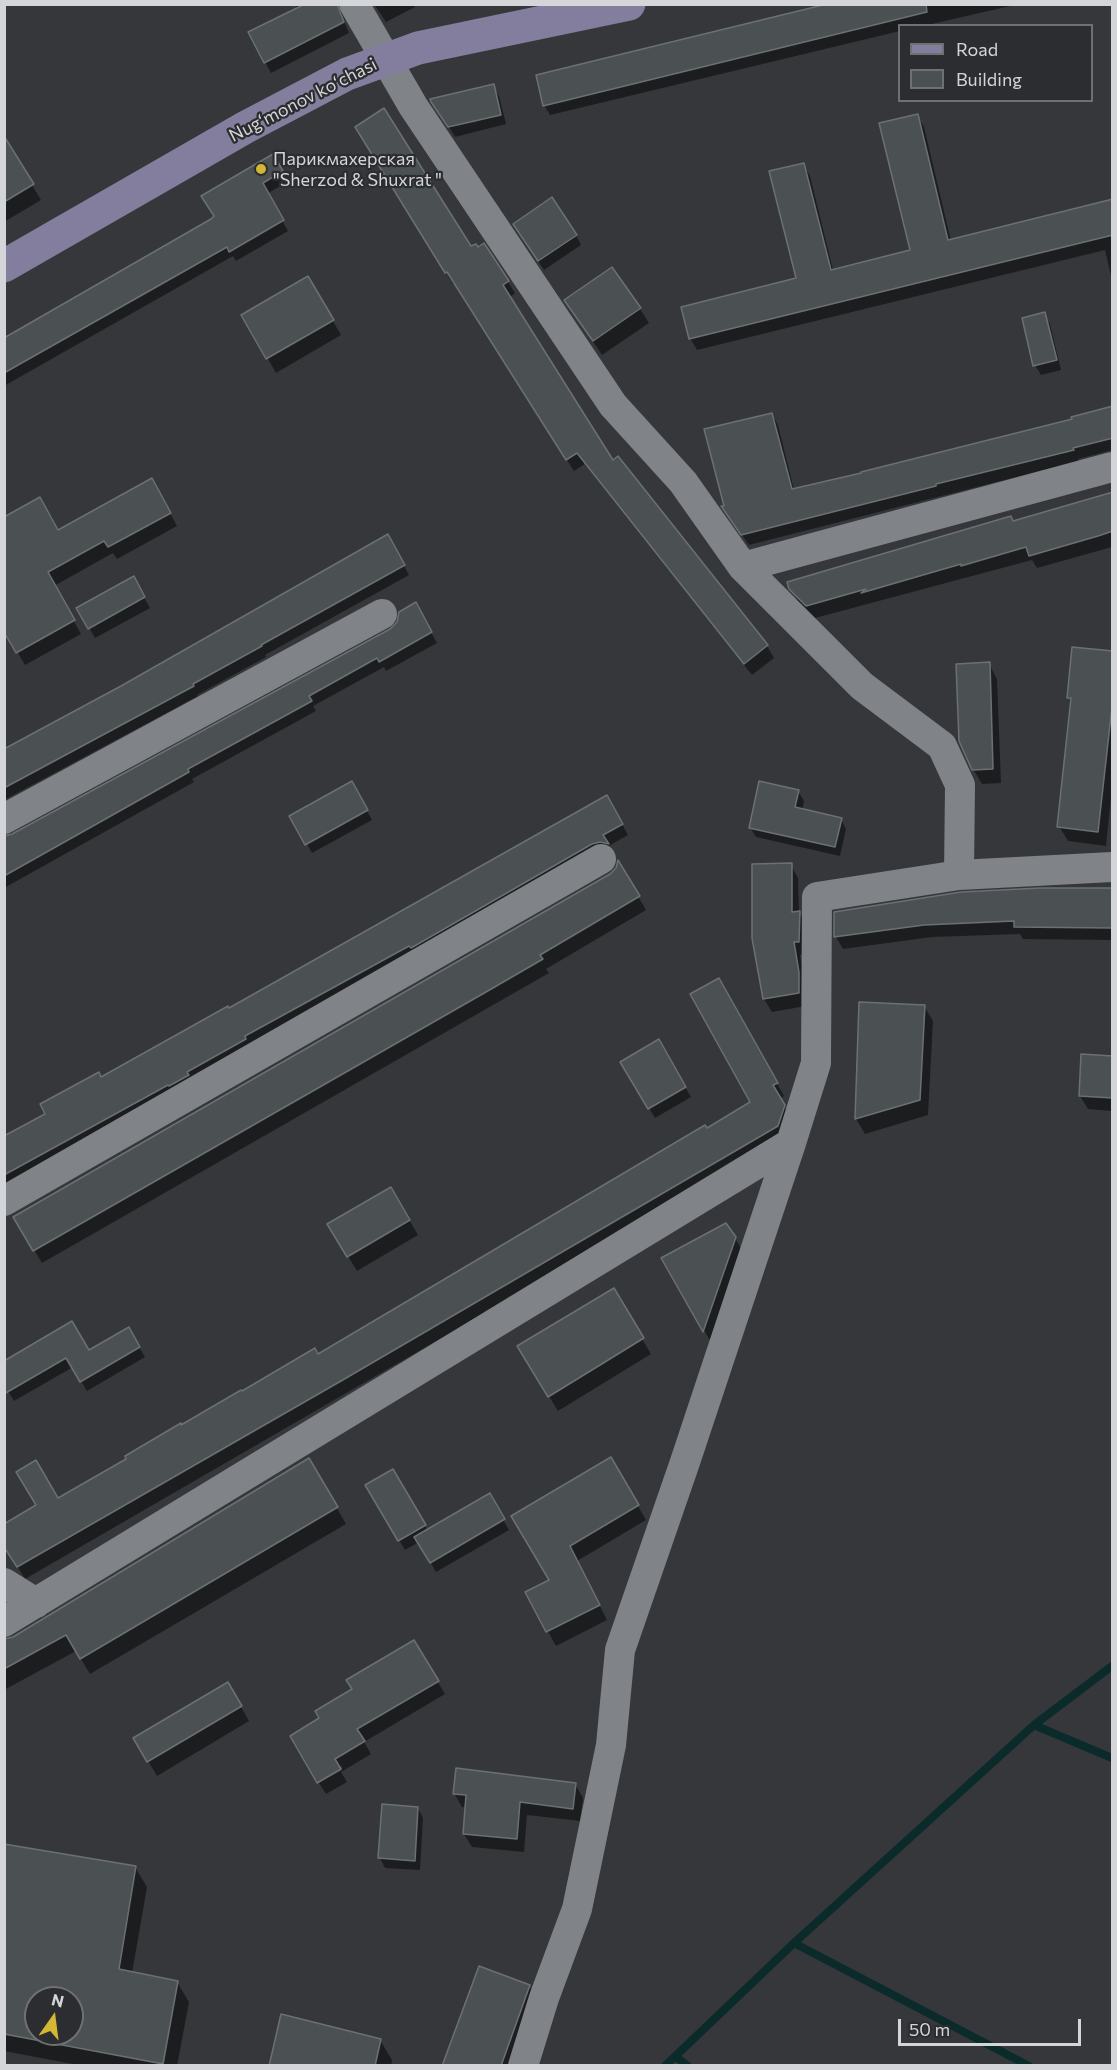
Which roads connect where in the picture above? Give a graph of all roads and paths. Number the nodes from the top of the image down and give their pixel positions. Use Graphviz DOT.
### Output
graph roads {
  1 [pos="354,4"];
  2 [pos="629,4"];
  3 [pos="385,59"];
  4 [pos="4,266"];
  5 [pos="1113,467"];
  6 [pos="743,567"];
  7 [pos="382,614"];
  8 [pos="4,819"];
  9 [pos="601,859"];
  10 [pos="1113,867"];
  11 [pos="959,875"];
  12 [pos="791,1143"];
  13 [pos="4,1201"];
  14 [pos="4,1583"];
  15 [pos="36,1603"];
  16 [pos="4,1622"];
  17 [pos="522,2066"];
  1 -- 3 [label="street"];
  2 -- 3 [label="main road, Nugʻmonov koʻchasi"];
  3 -- 4 [label="main road, Nugʻmonov koʻchasi"];
  3 -- 6 [label="street"];
  5 -- 6 [label="street"];
  6 -- 11 [label="street"];
  7 -- 8 [label="street"];
  9 -- 13 [label="street"];
  10 -- 11 [label="street"];
  11 -- 12 [label="street"];
  12 -- 15 [label="street"];
  12 -- 17 [label="street"];
  14 -- 15 [label="street"];
  15 -- 16 [label="street"];
}
